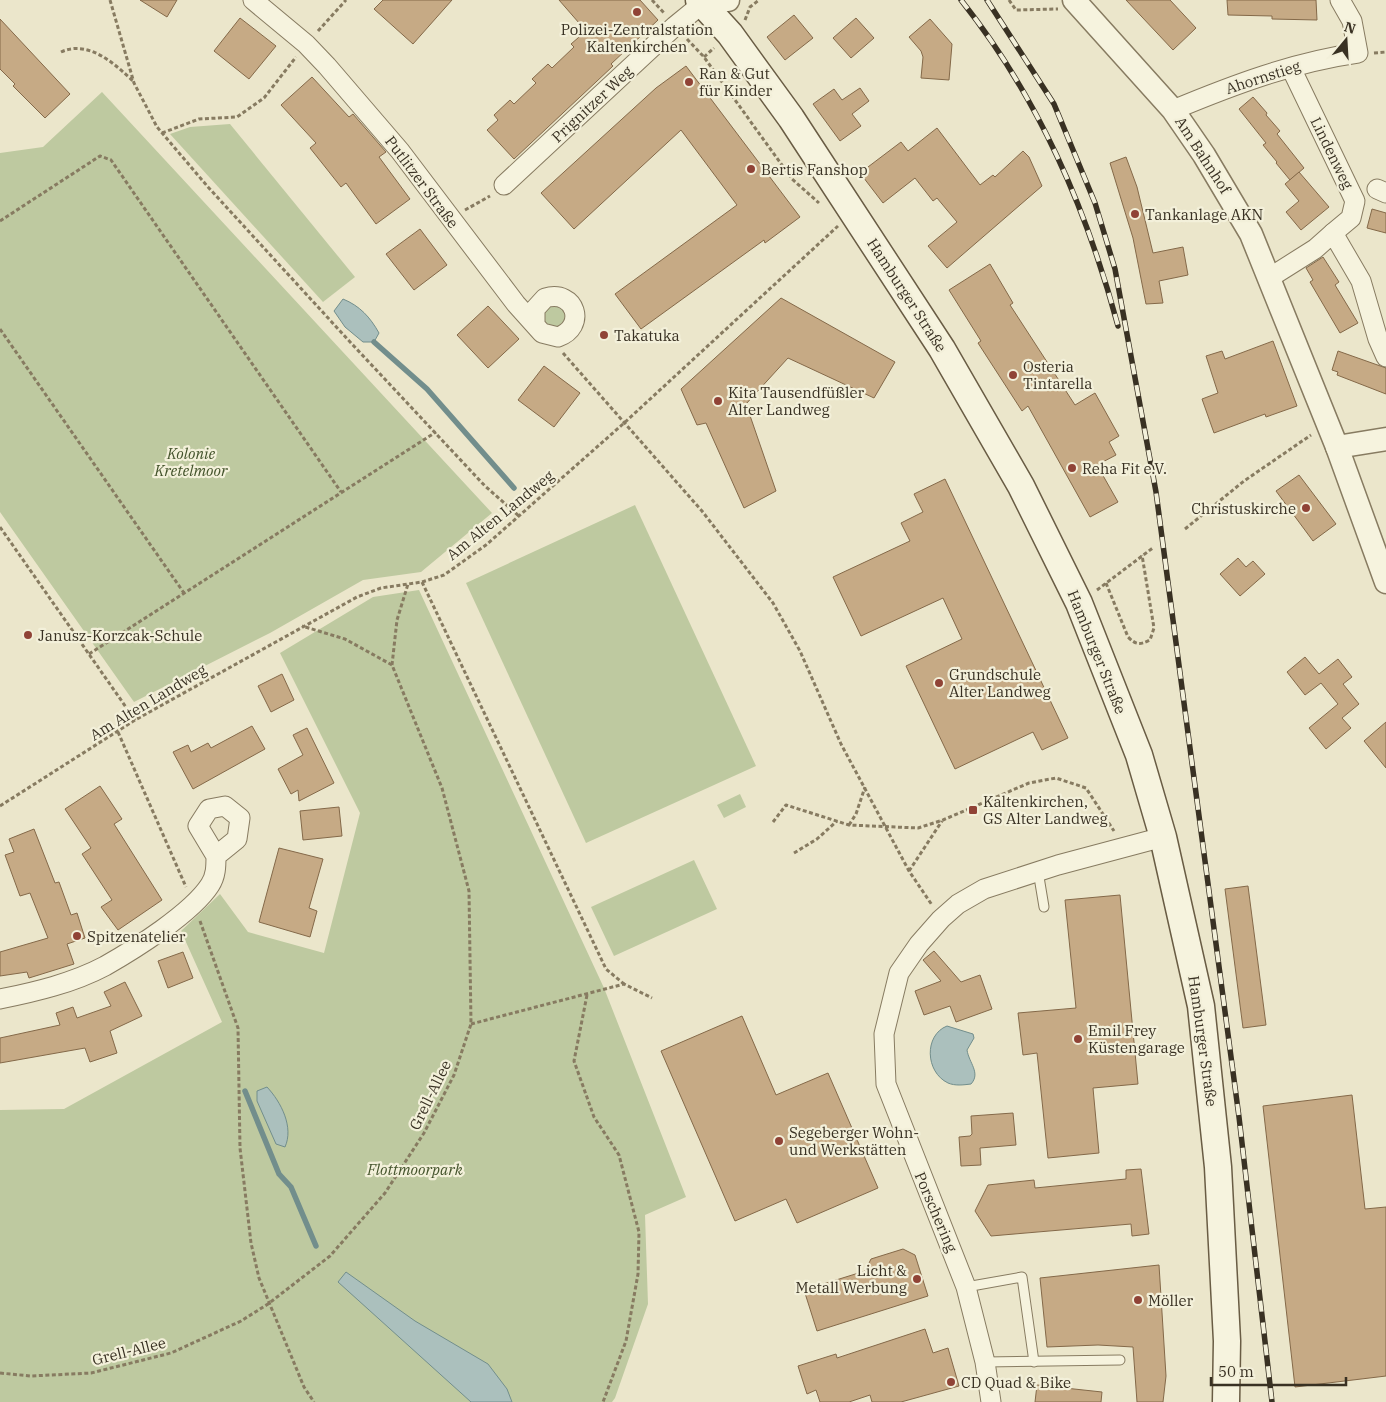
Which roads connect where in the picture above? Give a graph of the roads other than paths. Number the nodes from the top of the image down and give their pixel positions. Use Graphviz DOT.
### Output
graph roads {
  1 [pos="253,0"];
  2 [pos="728,0"];
  3 [pos="1340,0"];
  4 [pos="702,1"];
  5 [pos="1079,5"];
  6 [pos="1291,68"];
  7 [pos="1173,110"];
  8 [pos="504,185"];
  9 [pos="1333,233"];
  10 [pos="1269,278"];
  11 [pos="541,329"];
  12 [pos="1386,356"];
  13 [pos="1386,439"];
  14 [pos="1336,447"];
  15 [pos="1386,582"];
  16 [pos="1164,837"];
  17 [pos="216,856"];
  18 [pos="1038,871"];
  19 [pos="1044,907"];
  20 [pos="0,999"];
  21 [pos="966,1287"];
  22 [pos="1120,1360"];
  23 [pos="985,1362"];
  24 [pos="1034,1362"];
  25 [pos="991,1402"];
  26 [pos="1226,1402"];
  1 -- 11 [label="street, Putlitzer Straße"];
  2 -- 4 [label="street"];
  3 -- 6 [label="street, Ahornstieg"];
  4 -- 8 [label="street, Prignitzer Weg"];
  4 -- 16 [label="main road, Hamburger Straße"];
  5 -- 7 [label="street, Am Bahnhof"];
  6 -- 7 [label="street, Ahornstieg"];
  6 -- 9 [label="street, Lindenweg"];
  7 -- 10 [label="street, Am Bahnhof"];
  9 -- 10 [label="street, Lindenweg"];
  9 -- 12 [label="street"];
  10 -- 14 [label="street, Am Bahnhof"];
  13 -- 14 [label="street"];
  14 -- 15 [label="street, Am Bahnhof"];
  16 -- 18 [label="street, Porschering"];
  16 -- 26 [label="main road, Hamburger Straße"];
  17 -- 20 [label="street"];
  18 -- 19 [label="lane"];
  18 -- 21 [label="street, Porschering"];
  21 -- 23 [label="street, Porschering"];
  21 -- 24 [label="lane"];
  22 -- 24 [label="lane"];
  23 -- 24 [label="lane"];
  23 -- 25 [label="street, Porschering"];
}
